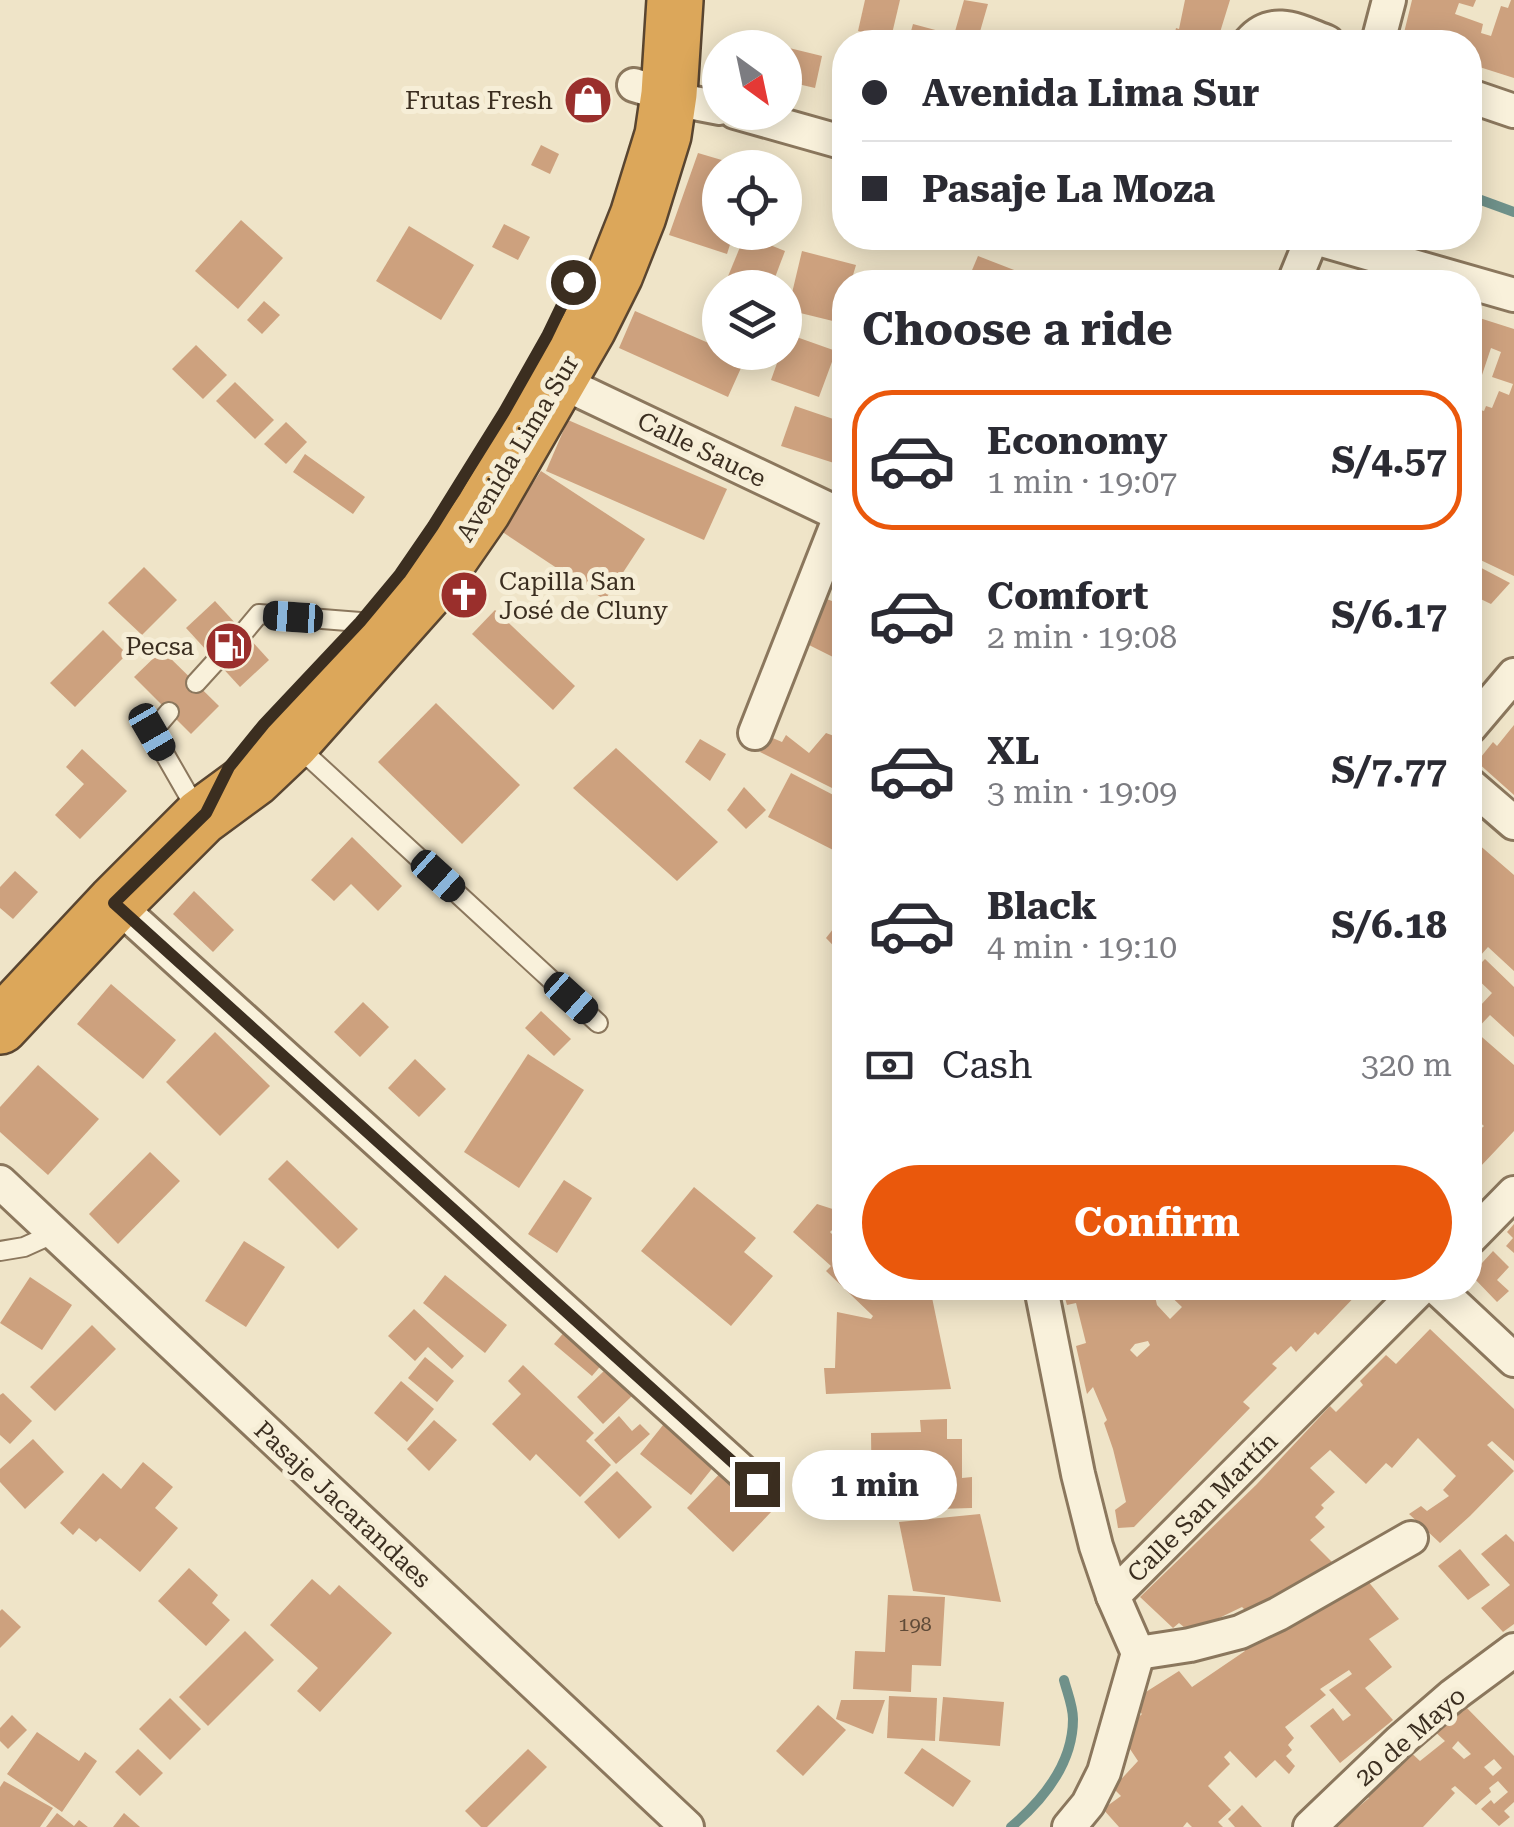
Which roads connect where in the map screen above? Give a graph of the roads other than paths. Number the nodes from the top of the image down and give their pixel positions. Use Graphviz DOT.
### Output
graph roads {
  1 [pos="639,0"];
  2 [pos="675,0"];
  3 [pos="1389,0"];
  4 [pos="1265,30"];
  5 [pos="1295,30"];
  6 [pos="1381,30"];
  7 [pos="674,96"];
  8 [pos="1482,100"];
  9 [pos="1514,112"];
  10 [pos="799,130"];
  11 [pos="832,139"];
  12 [pos="1355,250"];
  13 [pos="1424,270"];
  14 [pos="1482,287"];
  15 [pos="1514,296"];
  16 [pos="559,381"];
  17 [pos="832,507"];
  18 [pos="832,540"];
  19 [pos="360,622"];
  20 [pos="244,632"];
  21 [pos="216,661"];
  22 [pos="1514,676"];
  23 [pos="196,683"];
  24 [pos="169,712"];
  25 [pos="1482,713"];
  26 [pos="755,733"];
  27 [pos="292,742"];
  28 [pos="1482,795"];
  29 [pos="203,815"];
  30 [pos="1514,823"];
  31 [pos="114,903"];
  32 [pos="598,1023"];
  33 [pos="0,1026"];
  34 [pos="0,1182"];
  35 [pos="1514,1193"];
  36 [pos="1482,1226"];
  37 [pos="55,1234"];
  38 [pos="0,1251"];
  39 [pos="1043,1300"];
  40 [pos="1410,1300"];
  41 [pos="1451,1300"];
  42 [pos="1514,1360"];
  43 [pos="757,1484"];
  44 [pos="1411,1538"];
  45 [pos="1113,1596"];
  46 [pos="1514,1650"];
  47 [pos="1138,1653"];
  48 [pos="687,1827"];
  49 [pos="1069,1827"];
  50 [pos="1310,1827"];
  1 -- 7 [label="highway, Avenida Lima Sur"];
  2 -- 7 [label="highway, Avenida Lima Sur"];
  3 -- 6 [label="street"];
  4 -- 5 [label="street"];
  7 -- 16 [label="highway, Avenida Lima Sur"];
  7 -- 19 [label="highway, Avenida Lima Sur"];
  8 -- 9 [label="street"];
  10 -- 11 [label="street"];
  12 -- 13 [label="street"];
  14 -- 15 [label="street"];
  16 -- 17 [label="street, Calle Sauce"];
  16 -- 27 [label="highway, Avenida Lima Sur"];
  18 -- 26 [label="street"];
  19 -- 20 [label="lane"];
  19 -- 29 [label="highway, Avenida Lima Sur"];
  21 -- 23 [label="lane"];
  22 -- 25 [label="street"];
  24 -- 29 [label="lane"];
  27 -- 29 [label="highway, Avenida Lima Sur"];
  27 -- 32 [label="lane"];
  28 -- 30 [label="street"];
  29 -- 31 [label="highway, Avenida Lima Sur"];
  31 -- 33 [label="highway, Avenida Lima Sur"];
  31 -- 43 [label="street"];
  34 -- 37 [label="street, Pasaje Jacarandaes"];
  35 -- 36 [label="street"];
  37 -- 38 [label="lane"];
  37 -- 48 [label="street, Pasaje Jacarandaes"];
  39 -- 45 [label="street"];
  40 -- 45 [label="street, Calle San Martín"];
  41 -- 42 [label="street"];
  44 -- 47 [label="street"];
  45 -- 47 [label="street, Calle San Martín"];
  46 -- 50 [label="street, 20 de Mayo"];
  47 -- 49 [label="street"];
}
